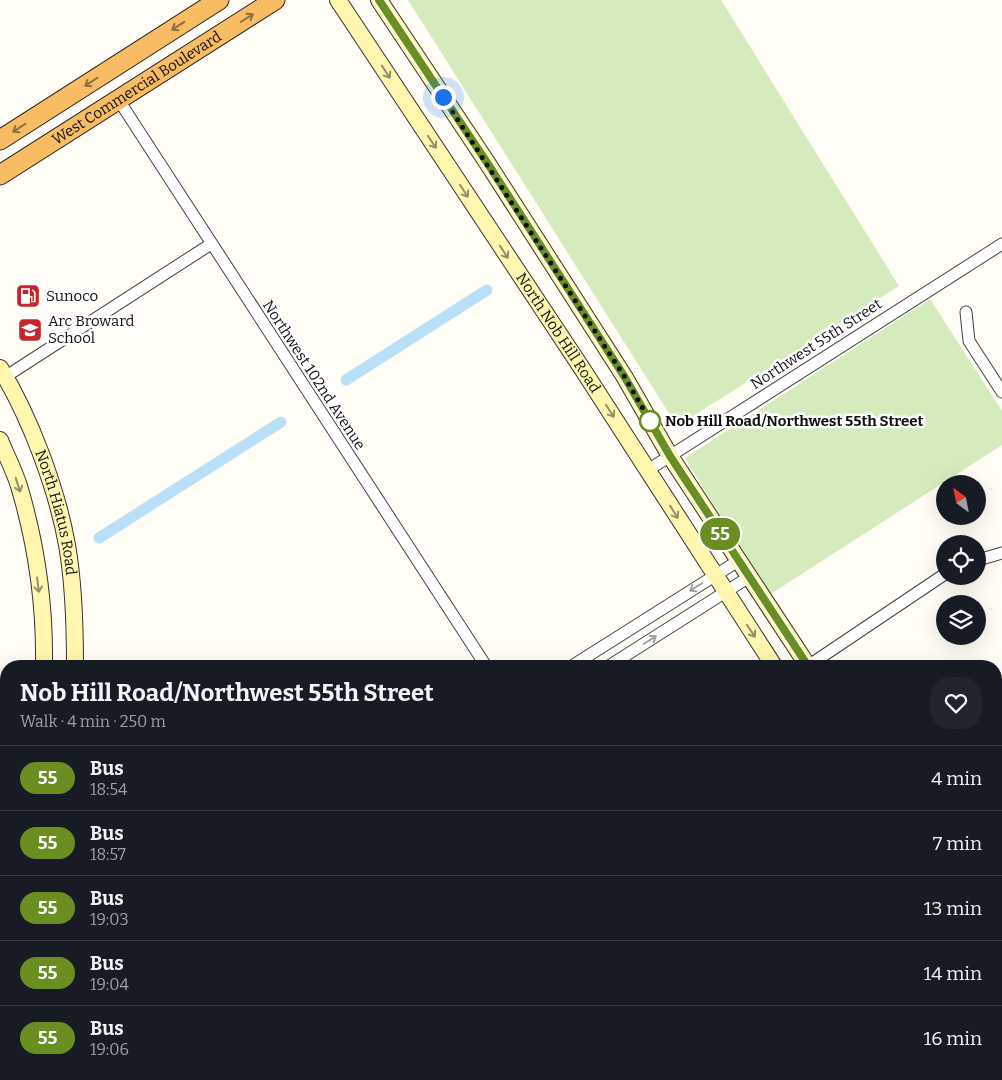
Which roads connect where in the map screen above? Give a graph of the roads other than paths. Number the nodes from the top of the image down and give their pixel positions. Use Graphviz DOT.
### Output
graph roads {
  1 [pos="219,0"];
  2 [pos="275,0"];
  3 [pos="338,0"];
  4 [pos="379,0"];
  5 [pos="118,99"];
  6 [pos="0,140"];
  7 [pos="0,175"];
  8 [pos="211,244"];
  9 [pos="1002,244"];
  10 [pos="966,312"];
  11 [pos="3,372"];
  12 [pos="1002,392"];
  13 [pos="0,440"];
  14 [pos="670,456"];
  15 [pos="648,470"];
  16 [pos="1002,553"];
  17 [pos="986,558"];
  18 [pos="738,561"];
  19 [pos="714,576"];
  20 [pos="749,578"];
  21 [pos="936,580"];
  22 [pos="725,592"];
  23 [pos="44,660"];
  24 [pos="75,660"];
  25 [pos="482,660"];
  26 [pos="581,660"];
  27 [pos="618,660"];
  28 [pos="770,660"];
  29 [pos="804,660"];
  30 [pos="817,660"];
  1 -- 6 [label="highway, West Commercial Boulevard, one-way"];
  5 -- 2 [label="highway, West Commercial Boulevard, one-way"];
  3 -- 15 [label="main road, North Nob Hill Road, one-way"];
  4 -- 14 [label="main road"];
  5 -- 7 [label="highway, West Commercial Boulevard"];
  5 -- 8 [label="street, Northwest 102nd Avenue"];
  8 -- 11 [label="street"];
  8 -- 25 [label="street, Northwest 102nd Avenue"];
  9 -- 14 [label="street, Northwest 55th Street"];
  10 -- 12 [label="street"];
  11 -- 24 [label="main road, North Hiatus Road"];
  13 -- 23 [label="main road, North Hiatus Road, one-way"];
  14 -- 15 [label="street, Northwest 55th Street"];
  14 -- 18 [label="main road"];
  15 -- 19 [label="main road, North Nob Hill Road, one-way"];
  16 -- 17 [label="street"];
  18 -- 19 [label="street"];
  18 -- 20 [label="main road"];
  19 -- 22 [label="main road, North Nob Hill Road"];
  19 -- 26 [label="street, one-way"];
  20 -- 22 [label="street"];
  20 -- 29 [label="main road"];
  21 -- 30 [label="street"];
  27 -- 22 [label="street, one-way"];
  22 -- 28 [label="main road, North Nob Hill Road, one-way"];
}
